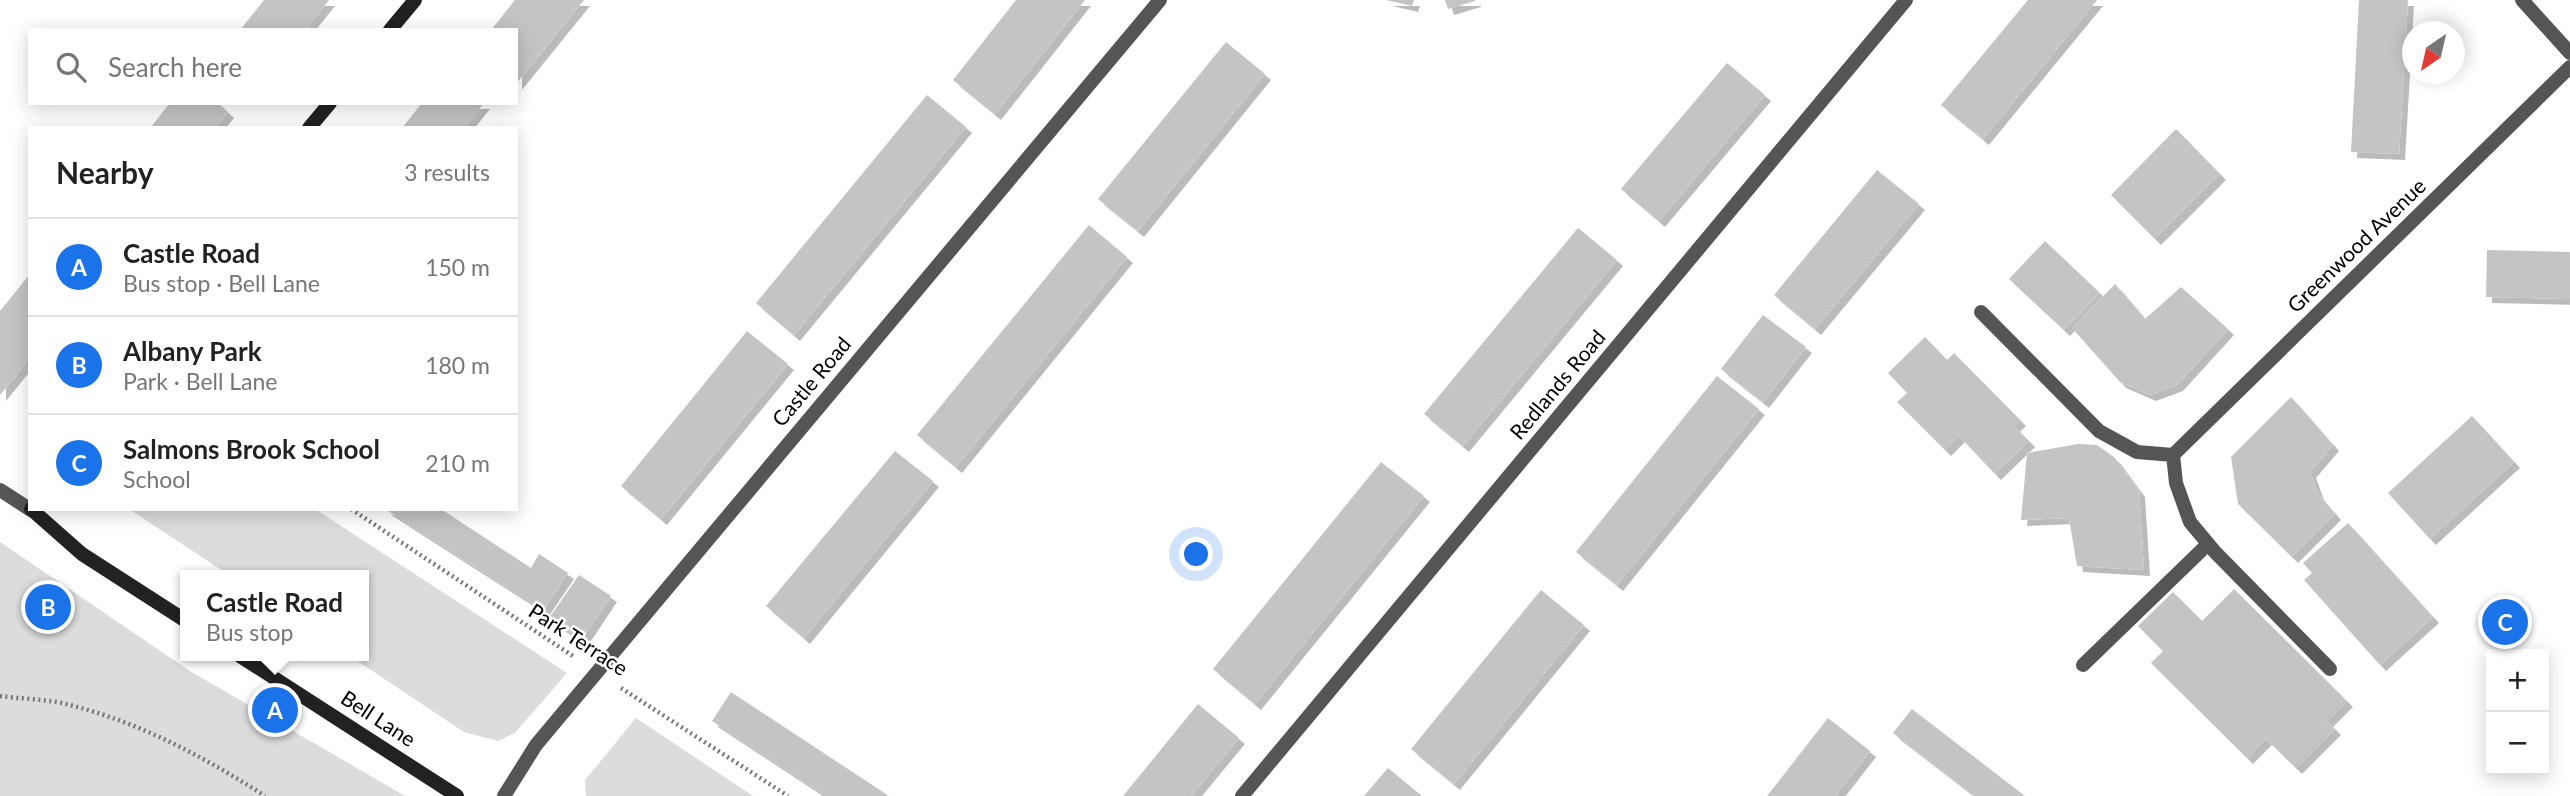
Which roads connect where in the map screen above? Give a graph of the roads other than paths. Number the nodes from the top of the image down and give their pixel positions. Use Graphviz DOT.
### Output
graph roads {
  1 [pos="415,0"];
  2 [pos="1160,0"];
  3 [pos="1906,0"];
  4 [pos="2522,0"];
  5 [pos="392,28"];
  6 [pos="2570,53"];
  7 [pos="2570,67"];
  8 [pos="328,105"];
  9 [pos="311,126"];
  10 [pos="1982,312"];
  11 [pos="2173,455"];
  12 [pos="0,490"];
  13 [pos="28,508"];
  14 [pos="32,511"];
  15 [pos="2208,544"];
  16 [pos="180,617"];
  17 [pos="248,661"];
  18 [pos="2083,665"];
  19 [pos="2330,669"];
  20 [pos="457,796"];
  21 [pos="504,796"];
  22 [pos="1241,796"];
  1 -- 5 [label="street"];
  2 -- 21 [label="street, Castle Road"];
  3 -- 22 [label="street, Redlands Road"];
  4 -- 6 [label="street"];
  7 -- 11 [label="street, Greenwood Avenue"];
  8 -- 9 [label="street"];
  10 -- 11 [label="street"];
  11 -- 15 [label="street"];
  12 -- 13 [label="street"];
  14 -- 16 [label="street"];
  15 -- 18 [label="street"];
  15 -- 19 [label="street"];
  17 -- 20 [label="street, Bell Lane"];
}
